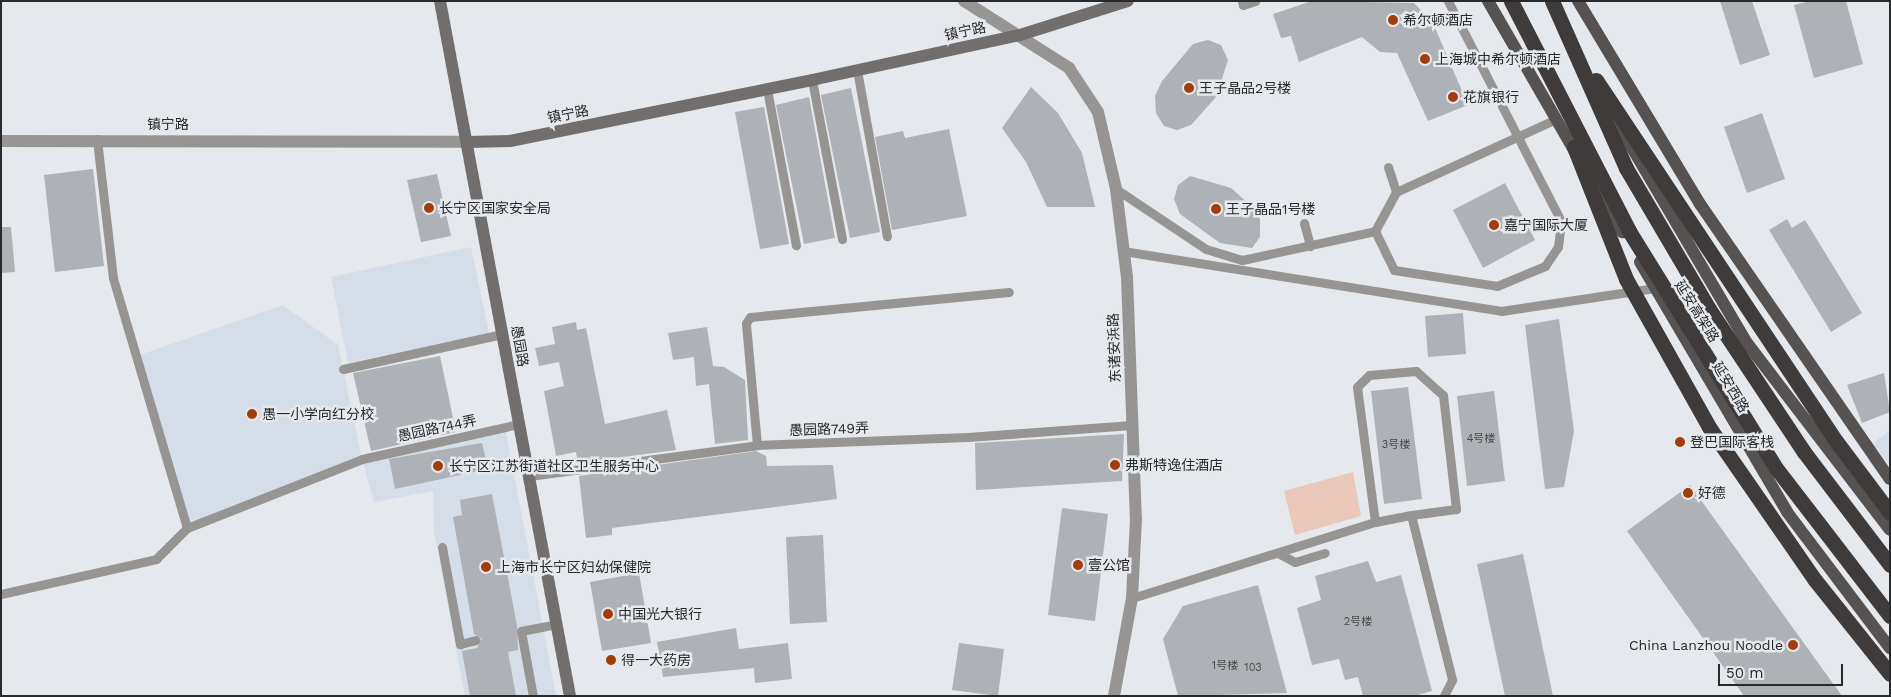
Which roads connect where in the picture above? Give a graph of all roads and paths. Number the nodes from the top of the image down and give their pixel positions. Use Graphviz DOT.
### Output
graph roads {
  1 [pos="440,1"];
  2 [pos="964,1"];
  3 [pos="1128,1"];
  4 [pos="1242,1"];
  5 [pos="1256,1"];
  6 [pos="1448,1"];
  7 [pos="1488,1"];
  8 [pos="1511,1"];
  9 [pos="1552,1"];
  10 [pos="1556,1"];
  11 [pos="1578,1"];
  12 [pos="1020,35"];
  13 [pos="1580,57"];
  14 [pos="857,70"];
  15 [pos="812,80"];
  16 [pos="1548,80"];
  17 [pos="767,89"];
  18 [pos="1556,120"];
  19 [pos="1515,138"];
  20 [pos="97,139"];
  21 [pos="1,141"];
  22 [pos="468,142"];
  23 [pos="1388,167"];
  24 [pos="1116,189"];
  25 [pos="1396,192"];
  26 [pos="1304,223"];
  27 [pos="1375,232"];
  28 [pos="887,236"];
  29 [pos="842,240"];
  30 [pos="1727,243"];
  31 [pos="796,245"];
  32 [pos="1310,246"];
  33 [pos="1124,251"];
  34 [pos="1697,260"];
  35 [pos="1655,288"];
  36 [pos="1008,292"];
  37 [pos="502,334"];
  38 [pos="1804,356"];
  39 [pos="343,369"];
  40 [pos="1774,378"];
  41 [pos="519,424"];
  42 [pos="1132,425"];
  43 [pos="757,445"];
  44 [pos="529,476"];
  45 [pos="1890,479"];
  46 [pos="1890,513"];
  47 [pos="1411,516"];
  48 [pos="1375,522"];
  49 [pos="187,528"];
  50 [pos="1890,530"];
  51 [pos="442,547"];
  52 [pos="1278,553"];
  53 [pos="1325,553"];
  54 [pos="1890,565"];
  55 [pos="1,594"];
  56 [pos="1132,598"];
  57 [pos="1890,616"];
  58 [pos="556,624"];
  59 [pos="476,640"];
  60 [pos="1890,648"];
  61 [pos="1890,674"];
  62 [pos="533,696"];
  63 [pos="570,696"];
  64 [pos="1114,696"];
  65 [pos="1444,696"];
  1 -- 22 [label="main road, 愚园路"];
  2 -- 12 [label="street, 东诸安浜路"];
  3 -- 12 [label="main road, 镇宁路"];
  4 -- 5 [label="lane"];
  6 -- 19 [label="lane"];
  7 -- 18 [label="main road, 延安西路"];
  8 -- 16 [label="highway, 延安高架路"];
  9 -- 13 [label="highway, 延安高架路"];
  10 -- 34 [label="main road"];
  11 -- 30 [label="main road"];
  12 -- 14 [label="main road, 镇宁路"];
  12 -- 24 [label="street, 东诸安浜路"];
  13 -- 46 [label="highway"];
  13 -- 54 [label="highway, 延安高架路"];
  14 -- 15 [label="main road, 镇宁路"];
  14 -- 28 [label="lane"];
  15 -- 17 [label="main road, 镇宁路"];
  15 -- 29 [label="lane"];
  16 -- 57 [label="highway, 延安高架路"];
  16 -- 61 [label="highway"];
  17 -- 22 [label="main road, 镇宁路"];
  17 -- 31 [label="lane"];
  18 -- 19 [label="lane"];
  18 -- 35 [label="main road, 延安西路"];
  19 -- 25 [label="lane"];
  19 -- 27 [label="lane"];
  20 -- 21 [label="street, 镇宁路"];
  20 -- 22 [label="street, 镇宁路"];
  20 -- 49 [label="lane"];
  22 -- 37 [label="main road, 愚园路"];
  23 -- 25 [label="lane"];
  24 -- 32 [label="lane"];
  24 -- 33 [label="street, 东诸安浜路"];
  25 -- 27 [label="lane"];
  26 -- 32 [label="lane"];
  27 -- 32 [label="lane"];
  30 -- 34 [label="main road"];
  30 -- 38 [label="main road"];
  33 -- 35 [label="lane"];
  33 -- 42 [label="street, 东诸安浜路"];
  34 -- 40 [label="main road"];
  35 -- 60 [label="main road, 延安西路"];
  36 -- 43 [label="lane"];
  37 -- 39 [label="lane"];
  37 -- 41 [label="main road, 愚园路"];
  38 -- 40 [label="main road"];
  38 -- 45 [label="main road"];
  40 -- 50 [label="main road"];
  41 -- 44 [label="main road, 愚园路"];
  41 -- 49 [label="lane, 愚园路744弄"];
  42 -- 43 [label="lane, 愚园路749弄"];
  42 -- 56 [label="street, 东诸安浜路"];
  43 -- 44 [label="lane, 愚园路749弄"];
  44 -- 58 [label="main road, 愚园路"];
  47 -- 48 [label="lane"];
  47 -- 48 [label="lane"];
  47 -- 65 [label="lane"];
  48 -- 52 [label="lane"];
  49 -- 55 [label="lane"];
  51 -- 59 [label="lane"];
  52 -- 53 [label="lane"];
  52 -- 56 [label="lane"];
  56 -- 64 [label="street, 东诸安浜路"];
  58 -- 62 [label="lane"];
  58 -- 63 [label="main road, 愚园路"];
}
